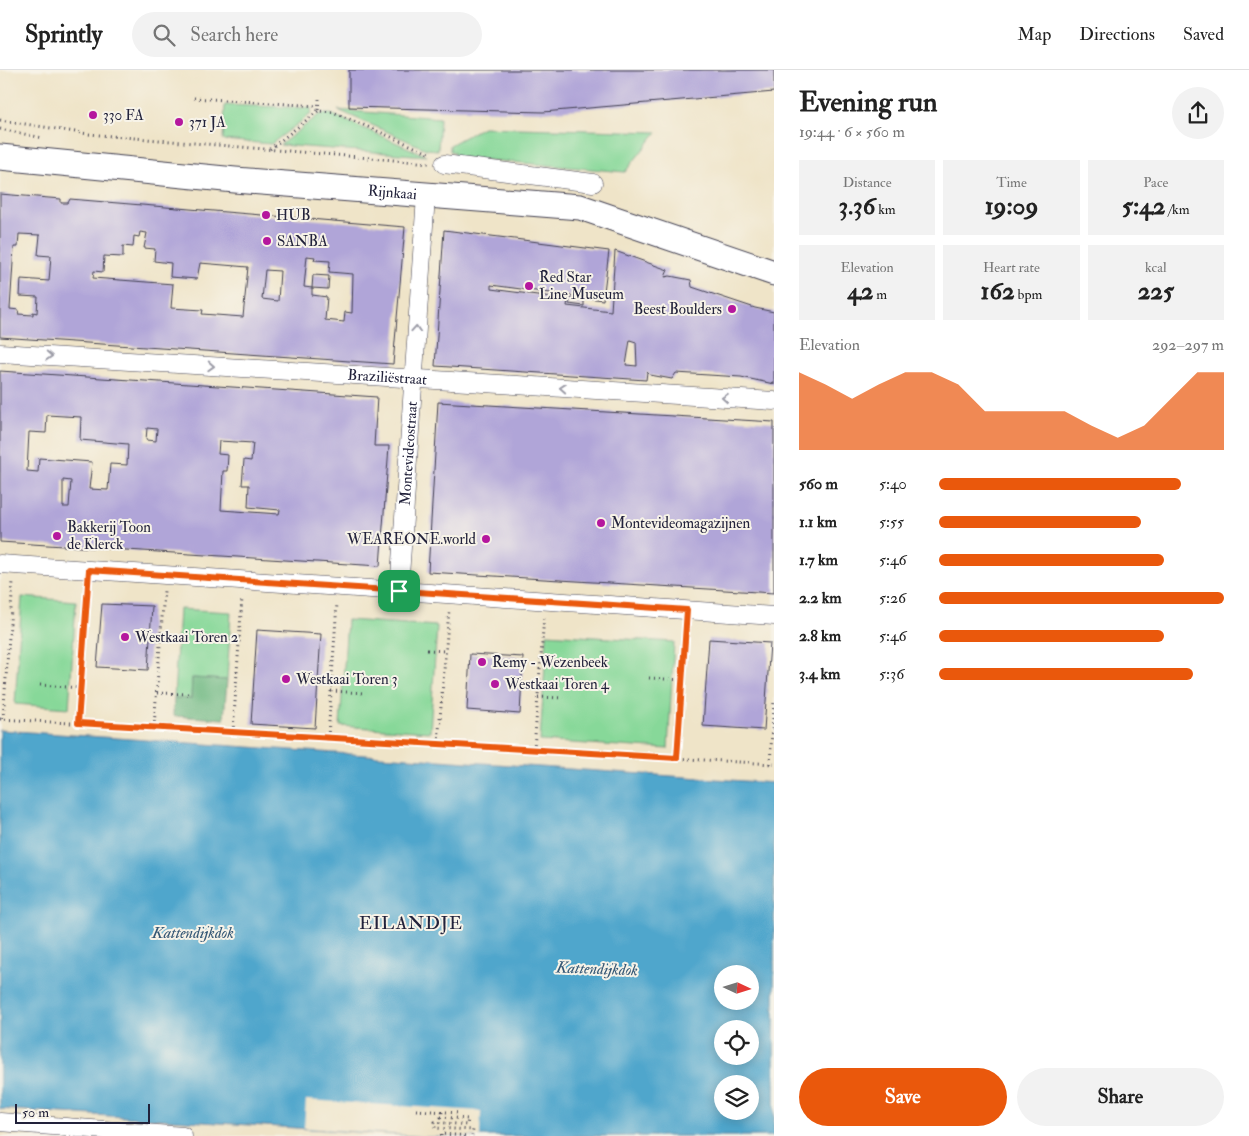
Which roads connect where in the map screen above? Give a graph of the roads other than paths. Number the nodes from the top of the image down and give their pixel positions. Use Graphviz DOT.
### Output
graph roads {
  1 [pos="0,157"];
  2 [pos="444,164"];
  3 [pos="593,183"];
  4 [pos="426,196"];
  5 [pos="774,273"];
  6 [pos="0,353"];
  7 [pos="412,378"];
  8 [pos="774,401"];
  9 [pos="7,565"];
  10 [pos="399,591"];
  11 [pos="774,616"];
  12 [pos="0,1122"];
  13 [pos="127,1134"];
  14 [pos="183,1136"];
  1 -- 4 [label="street, Rijnkaai"];
  2 -- 3 [label="street"];
  4 -- 5 [label="street, Rijnkaai"];
  7 -- 4 [label="street, Montevideostraat, one-way"];
  6 -- 7 [label="street, Braziliëstraat, one-way"];
  8 -- 7 [label="street, Braziliëstraat, one-way"];
  7 -- 10 [label="street, Montevideostraat"];
  9 -- 10 [label="street"];
  10 -- 11 [label="street"];
  12 -- 13 [label="street"];
  13 -- 14 [label="street"];
}
